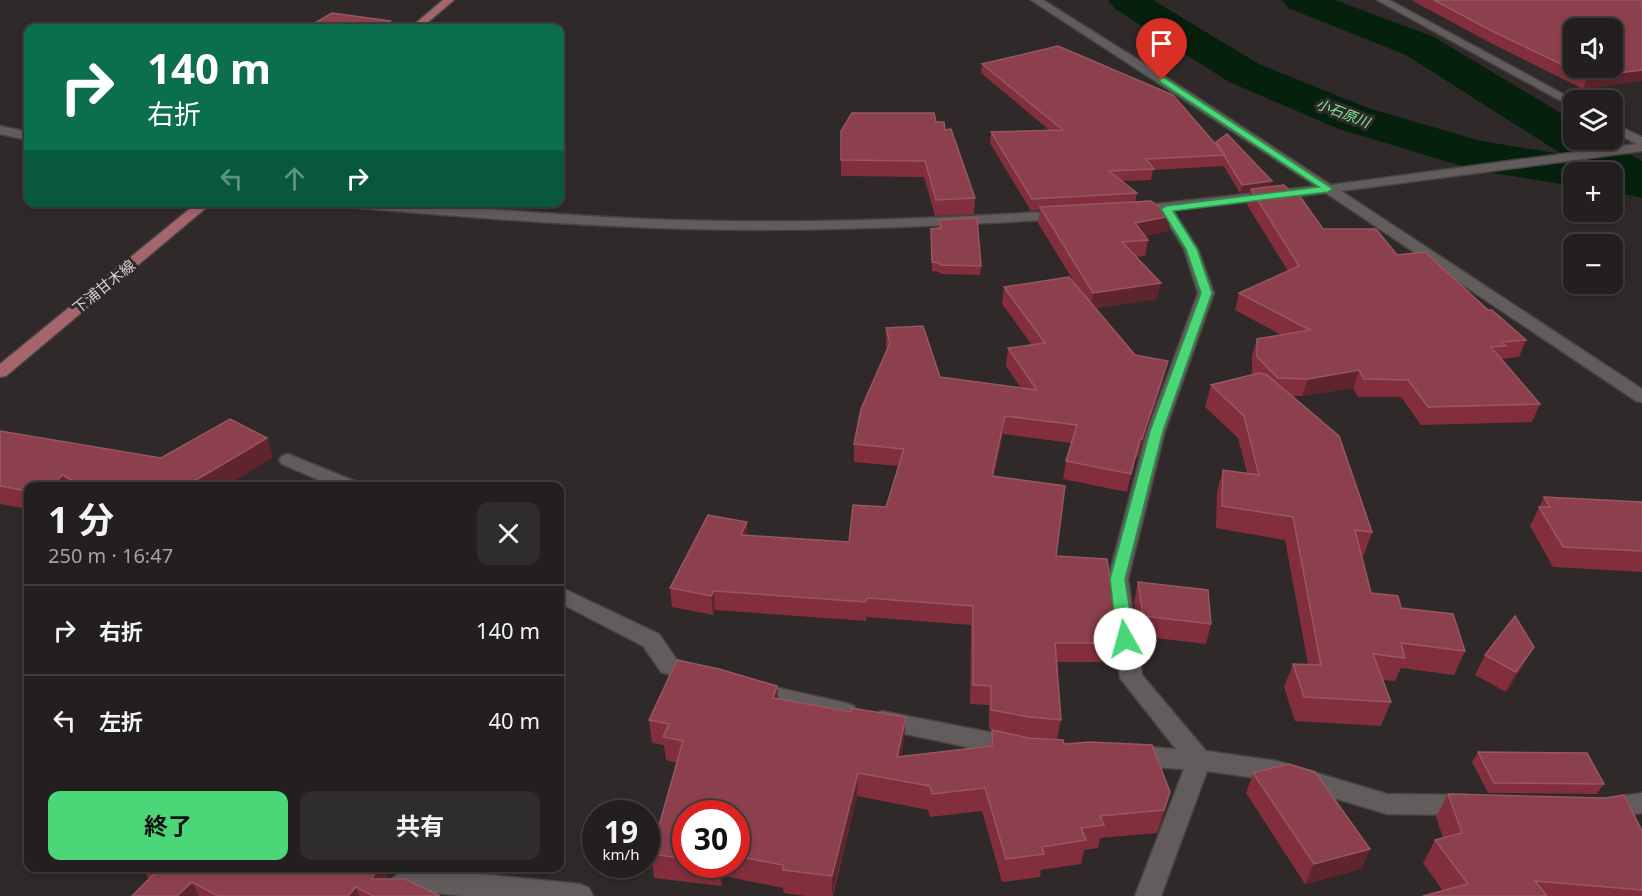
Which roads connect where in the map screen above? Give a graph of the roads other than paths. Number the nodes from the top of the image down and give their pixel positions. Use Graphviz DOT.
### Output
graph roads {
  1 [pos="449,0"];
  2 [pos="1036,0"];
  3 [pos="1382,0"];
  4 [pos="420,24"];
  5 [pos="1563,99"];
  6 [pos="0,130"];
  7 [pos="1623,132"];
  8 [pos="24,133"];
  9 [pos="1642,142"];
  10 [pos="1642,147"];
  11 [pos="1335,188"];
  12 [pos="201,207"];
  13 [pos="396,207"];
  14 [pos="1166,209"];
  15 [pos="1120,211"];
  16 [pos="1073,214"];
  17 [pos="0,372"];
  18 [pos="1642,397"];
  19 [pos="288,460"];
  20 [pos="340,482"];
  21 [pos="564,596"];
  22 [pos="1038,750"];
  23 [pos="1107,754"];
  24 [pos="1199,760"];
  25 [pos="1642,803"];
  26 [pos="1495,806"];
  27 [pos="1579,808"];
  28 [pos="394,896"];
  29 [pos="580,896"];
  30 [pos="1148,896"];
  1 -- 4 [label="main road"];
  2 -- 11 [label="street"];
  3 -- 5 [label="street"];
  6 -- 8 [label="street"];
  7 -- 9 [label="street"];
  10 -- 11 [label="street"];
  11 -- 14 [label="street"];
  11 -- 18 [label="street"];
  12 -- 17 [label="main road, 下浦甘木線"];
  13 -- 16 [label="street"];
  14 -- 15 [label="street"];
  14 -- 24 [label="street"];
  19 -- 20 [label="street"];
  21 -- 22 [label="street"];
  23 -- 24 [label="street"];
  24 -- 26 [label="street"];
  24 -- 30 [label="street"];
  25 -- 27 [label="street"];
  28 -- 29 [label="street"];
}
